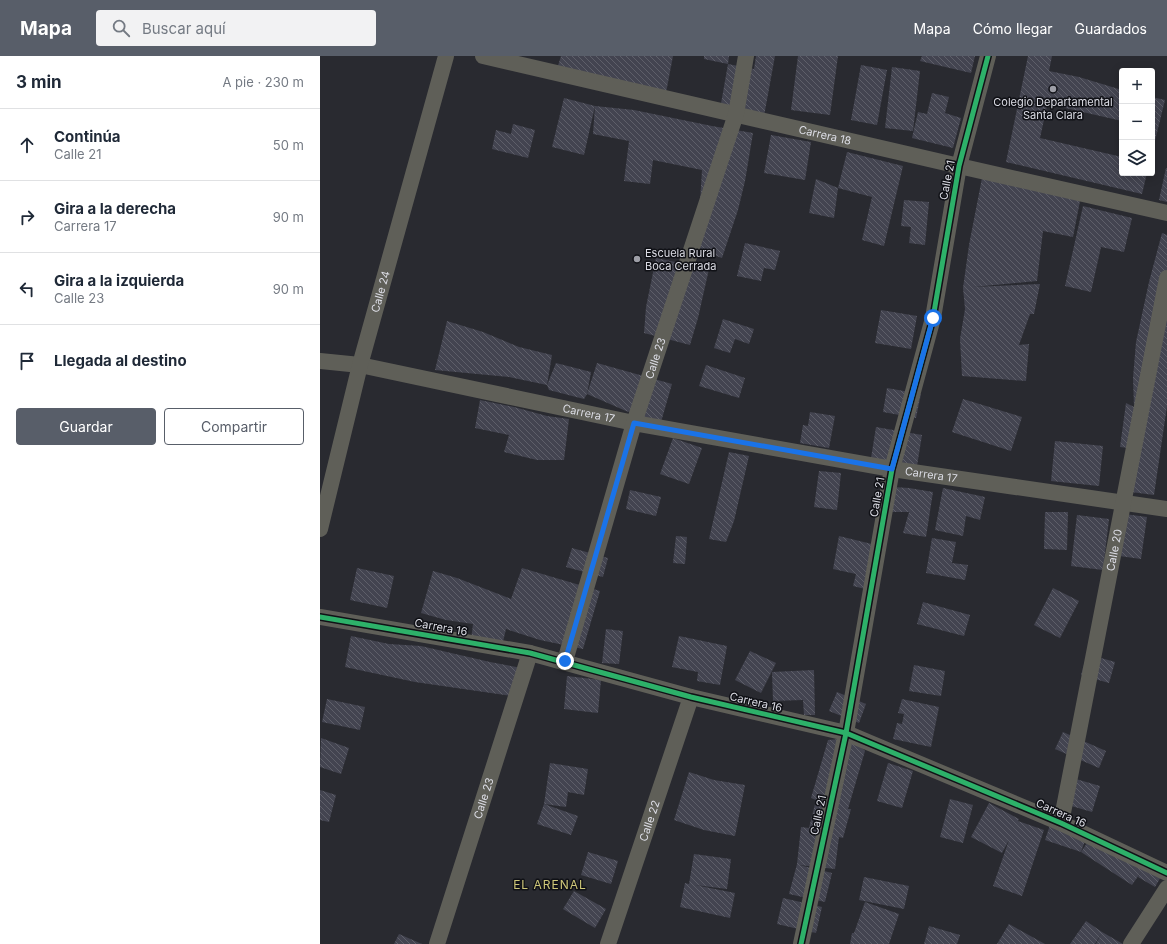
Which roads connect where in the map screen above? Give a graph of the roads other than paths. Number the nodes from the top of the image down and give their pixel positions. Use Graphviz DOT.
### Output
graph roads {
  1 [pos="446,56"];
  2 [pos="483,56"];
  3 [pos="746,56"];
  4 [pos="988,56"];
  5 [pos="736,114"];
  6 [pos="960,166"];
  7 [pos="1167,213"];
  8 [pos="1167,278"];
  9 [pos="320,361"];
  10 [pos="360,365"];
  11 [pos="634,423"];
  12 [pos="892,469"];
  13 [pos="1124,503"];
  14 [pos="1167,509"];
  15 [pos="320,529"];
  16 [pos="320,617"];
  17 [pos="530,652"];
  18 [pos="565,661"];
  19 [pos="691,697"];
  20 [pos="846,733"];
  21 [pos="1061,823"];
  22 [pos="1167,873"];
  23 [pos="1167,888"];
  24 [pos="437,944"];
  25 [pos="608,944"];
  26 [pos="801,944"];
  27 [pos="1131,944"];
  1 -- 10 [label="street, Calle 24"];
  2 -- 5 [label="street, Carrera 18"];
  3 -- 5 [label="street, Calle 23"];
  4 -- 6 [label="street, Calle 21"];
  5 -- 6 [label="street, Carrera 18"];
  5 -- 11 [label="street, Calle 23"];
  6 -- 7 [label="street, Carrera 18"];
  6 -- 12 [label="street, Calle 21"];
  8 -- 13 [label="street, Calle 20"];
  9 -- 10 [label="street, Carrera 17"];
  10 -- 11 [label="street, Carrera 17"];
  10 -- 15 [label="street, Calle 24"];
  11 -- 12 [label="street, Carrera 17"];
  11 -- 18 [label="street, Calle 23"];
  12 -- 13 [label="street, Carrera 17"];
  12 -- 20 [label="street, Calle 21"];
  13 -- 14 [label="street, Carrera 17"];
  13 -- 21 [label="street, Calle 20"];
  16 -- 17 [label="street, Carrera 16"];
  17 -- 18 [label="street, Carrera 16"];
  17 -- 24 [label="street, Calle 23"];
  18 -- 19 [label="street, Carrera 16"];
  19 -- 20 [label="street, Carrera 16"];
  19 -- 25 [label="street, Calle 22"];
  20 -- 21 [label="street, Carrera 16"];
  20 -- 26 [label="street, Calle 21"];
  21 -- 22 [label="street, Carrera 16"];
  23 -- 27 [label="street"];
}
